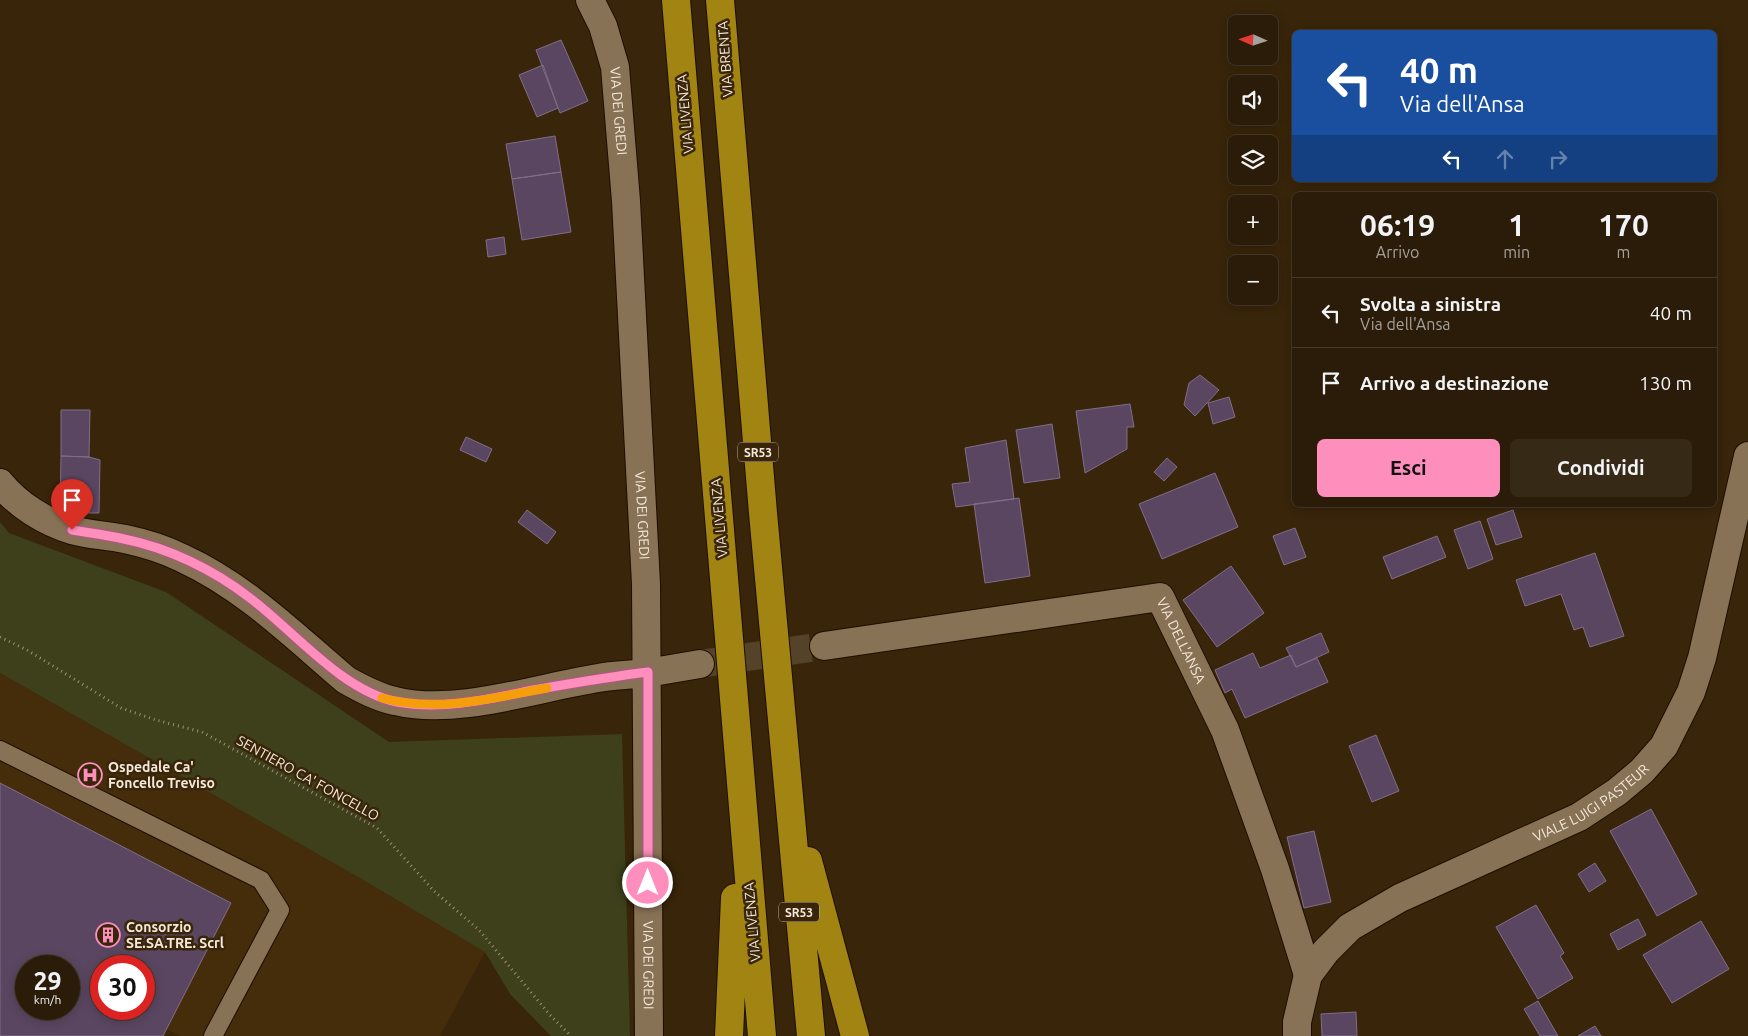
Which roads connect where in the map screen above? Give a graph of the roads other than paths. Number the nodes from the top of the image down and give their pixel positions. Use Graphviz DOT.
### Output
graph roads {
  1 [pos="590,0"];
  2 [pos="676,0"];
  3 [pos="720,0"];
  4 [pos="1748,456"];
  5 [pos="0,483"];
  6 [pos="824,646"];
  7 [pos="700,664"];
  8 [pos="648,672"];
  9 [pos="0,750"];
  10 [pos="740,786"];
  11 [pos="788,787"];
  12 [pos="1308,975"];
  13 [pos="213,1036"];
  14 [pos="649,1036"];
  15 [pos="729,1036"];
  16 [pos="762,1036"];
  17 [pos="811,1036"];
  18 [pos="855,1036"];
  19 [pos="1297,1036"];
  1 -- 8 [label="street, VIA DEI GREDI"];
  2 -- 10 [label="highway, VIA LIVENZA"];
  3 -- 11 [label="highway, VIA BRENTA / SR53"];
  4 -- 12 [label="street, VIALE LUIGI PASTEUR"];
  5 -- 8 [label="street"];
  6 -- 12 [label="street, VIA DELL'ANSA"];
  7 -- 8 [label="street"];
  8 -- 14 [label="street, VIA DEI GREDI"];
  9 -- 13 [label="lane"];
  10 -- 15 [label="highway"];
  10 -- 16 [label="highway, VIA LIVENZA"];
  11 -- 17 [label="highway, SR53"];
  11 -- 18 [label="highway"];
  12 -- 19 [label="street, VIALE LUIGI PASTEUR"];
}
